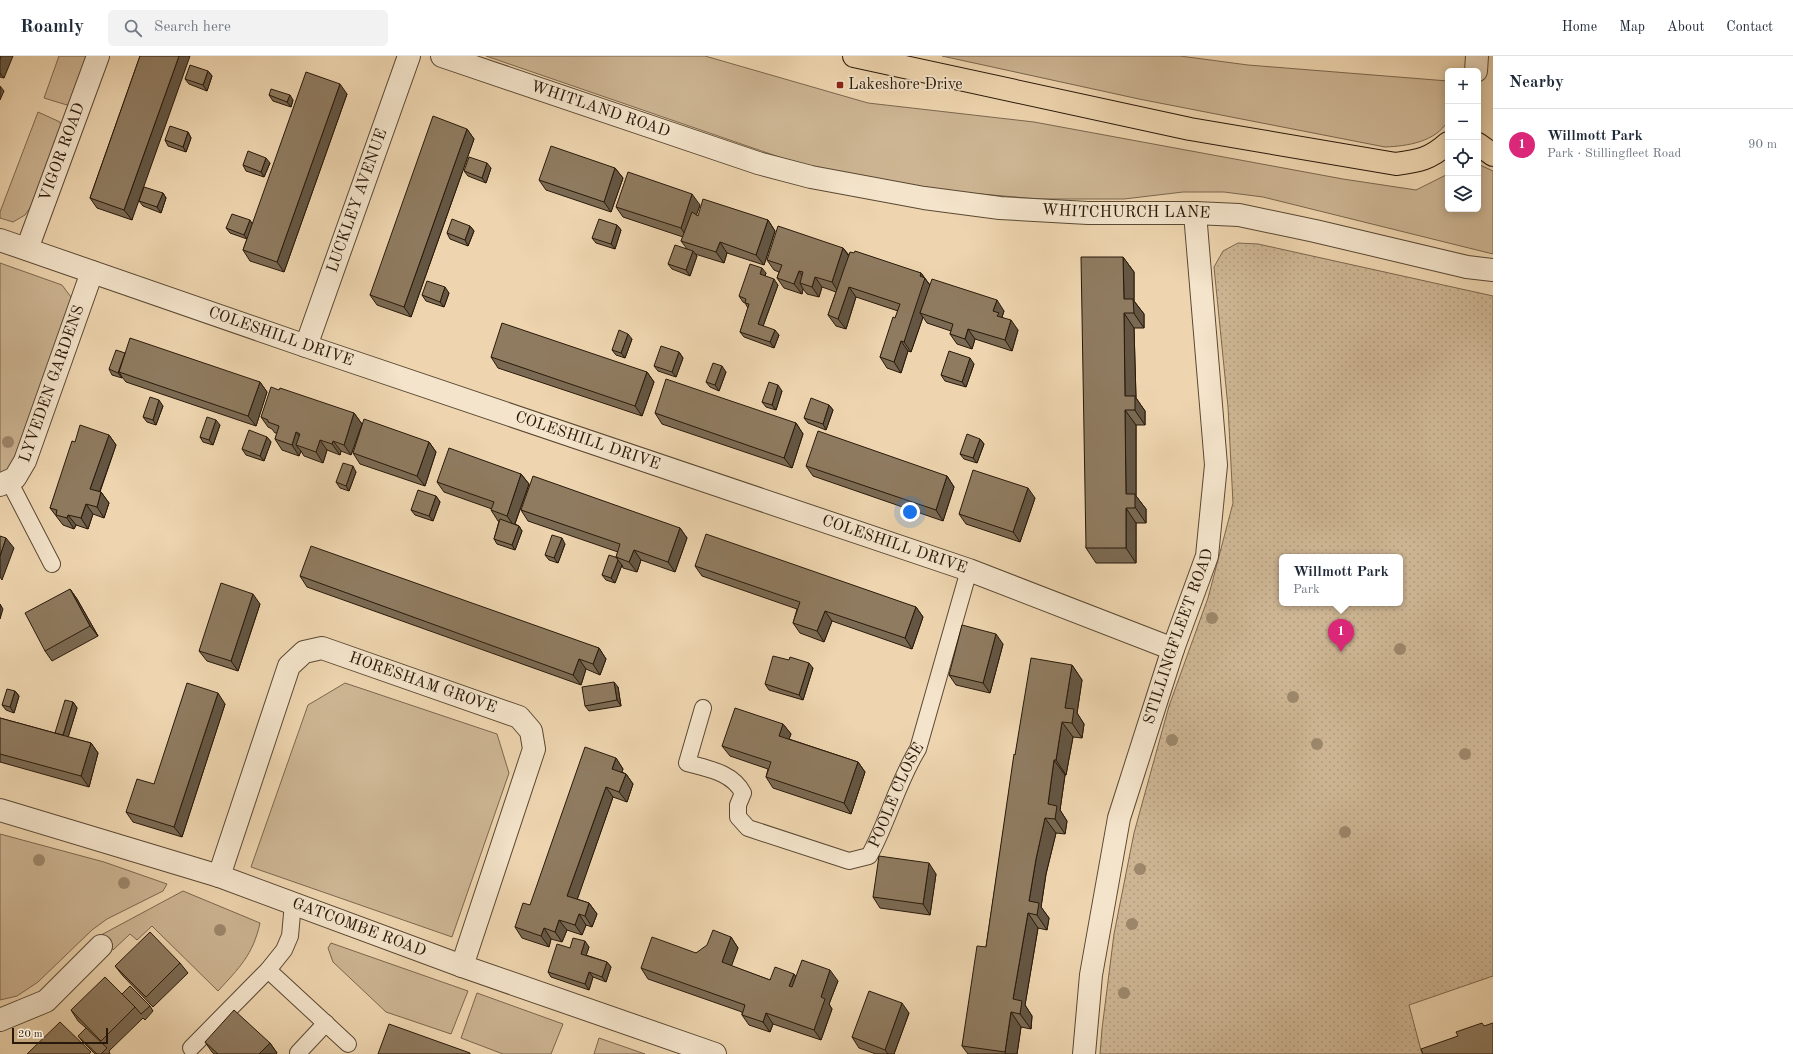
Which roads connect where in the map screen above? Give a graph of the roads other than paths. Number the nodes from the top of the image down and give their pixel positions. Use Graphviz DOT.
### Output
graph roads {
  1 [pos="98,56"];
  2 [pos="409,56"];
  3 [pos="442,56"];
  4 [pos="854,56"];
  5 [pos="1477,56"];
  6 [pos="1476,68"];
  7 [pos="1445,146"];
  8 [pos="1481,146"];
  9 [pos="1493,155"];
  10 [pos="758,163"];
  11 [pos="1195,213"];
  12 [pos="0,240"];
  13 [pos="27,250"];
  14 [pos="1493,270"];
  15 [pos="92,272"];
  16 [pos="306,346"];
  17 [pos="5,483"];
  18 [pos="52,564"];
  19 [pos="969,570"];
  20 [pos="1173,649"];
  21 [pos="703,708"];
  22 [pos="0,810"];
  23 [pos="219,876"];
  24 [pos="293,903"];
  25 [pos="101,946"];
  26 [pos="462,966"];
  27 [pos="268,970"];
  28 [pos="0,1020"];
  29 [pos="326,1023"];
  30 [pos="348,1044"];
  31 [pos="191,1048"];
  32 [pos="298,1053"];
  33 [pos="715,1054"];
  34 [pos="1084,1054"];
  1 -- 13 [label="street, VIGOR ROAD"];
  2 -- 16 [label="street, LUCKLEY AVENUE"];
  3 -- 10 [label="street, WHITLAND ROAD"];
  4 -- 7 [label="highway"];
  5 -- 6 [label="street"];
  8 -- 9 [label="highway"];
  10 -- 11 [label="street, WHITCHURCH LANE"];
  11 -- 14 [label="street, WHITCHURCH LANE"];
  11 -- 20 [label="street, STILLINGFLEET ROAD"];
  12 -- 13 [label="street, COLESHILL DRIVE"];
  13 -- 15 [label="street, COLESHILL DRIVE"];
  15 -- 16 [label="street, COLESHILL DRIVE"];
  15 -- 17 [label="street, LYVEDEN GARDENS"];
  16 -- 19 [label="street, COLESHILL DRIVE"];
  17 -- 18 [label="lane"];
  19 -- 20 [label="street, COLESHILL DRIVE"];
  19 -- 21 [label="lane, POOLE CLOSE"];
  20 -- 34 [label="street, STILLINGFLEET ROAD"];
  22 -- 23 [label="street, GATCOMBE ROAD"];
  23 -- 24 [label="street, GATCOMBE ROAD"];
  23 -- 26 [label="street, HORESHAM GROVE"];
  24 -- 26 [label="street, GATCOMBE ROAD"];
  24 -- 27 [label="lane"];
  25 -- 28 [label="street"];
  26 -- 33 [label="street, GATCOMBE ROAD"];
  27 -- 29 [label="lane"];
  27 -- 31 [label="lane"];
  29 -- 30 [label="lane"];
  29 -- 32 [label="lane"];
}
